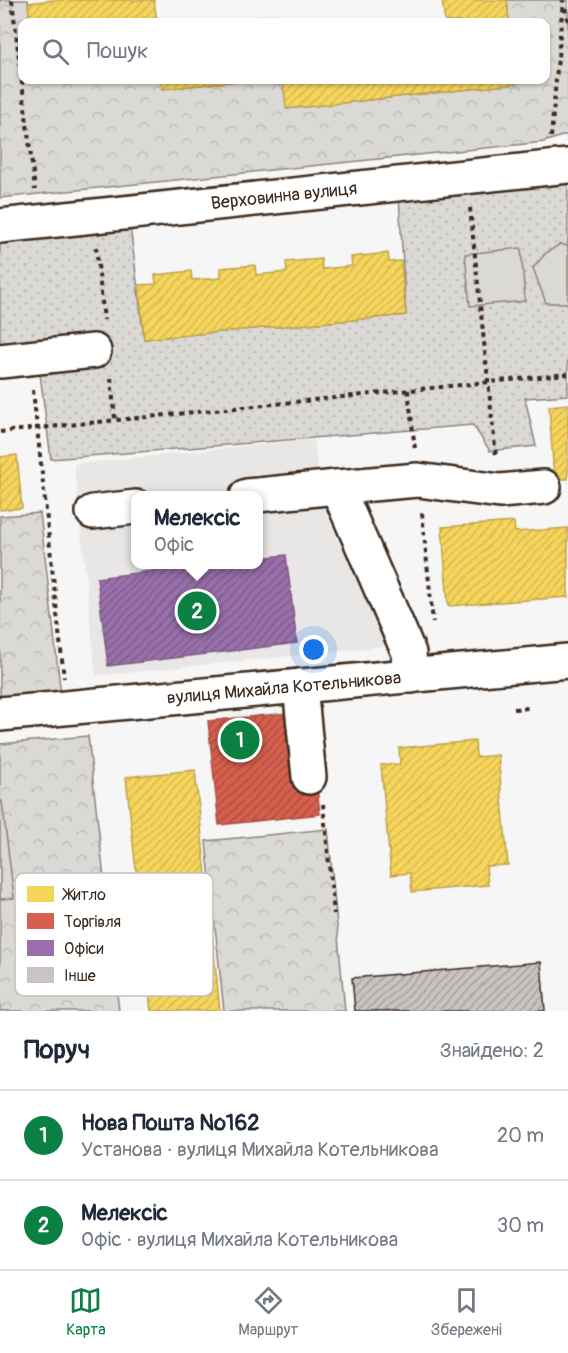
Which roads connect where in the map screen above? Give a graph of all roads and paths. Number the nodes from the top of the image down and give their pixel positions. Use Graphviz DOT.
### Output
graph roads {
  1 [pos="12,0"];
  2 [pos="564,2"];
  3 [pos="568,21"];
  4 [pos="18,50"];
  5 [pos="22,84"];
  6 [pos="559,156"];
  7 [pos="36,198"];
  8 [pos="469,205"];
  9 [pos="0,226"];
  10 [pos="94,351"];
  11 [pos="15,360"];
  12 [pos="568,374"];
  13 [pos="488,382"];
  14 [pos="408,390"];
  15 [pos="37,428"];
  16 [pos="0,432"];
  17 [pos="418,480"];
  18 [pos="337,487"];
  19 [pos="543,487"];
  20 [pos="500,491"];
  21 [pos="263,494"];
  22 [pos="131,507"];
  23 [pos="93,512"];
  24 [pos="433,627"];
  25 [pos="568,664"];
  26 [pos="411,676"];
  27 [pos="65,684"];
  28 [pos="300,686"];
  29 [pos="529,708"];
  30 [pos="514,709"];
  31 [pos="0,714"];
  32 [pos="309,777"];
  33 [pos="331,877"];
  34 [pos="334,914"];
  1 -- 4 [label="path"];
  2 -- 3 [label="path"];
  2 -- 6 [label="path"];
  5 -- 7 [label="path"];
  6 -- 9 [label="street, Верховинна вулиця"];
  8 -- 13 [label="path"];
  10 -- 11 [label="street"];
  11 -- 15 [label="path"];
  12 -- 13 [label="path"];
  13 -- 14 [label="path"];
  13 -- 20 [label="path"];
  14 -- 15 [label="path"];
  14 -- 17 [label="path"];
  15 -- 16 [label="path"];
  15 -- 27 [label="path"];
  17 -- 18 [label="street"];
  17 -- 20 [label="street"];
  17 -- 24 [label="path"];
  18 -- 21 [label="street"];
  18 -- 26 [label="street"];
  19 -- 20 [label="street"];
  22 -- 23 [label="street"];
  25 -- 26 [label="street, вулиця Михайла Котельникова"];
  26 -- 28 [label="street, вулиця Михайла Котельникова"];
  28 -- 31 [label="street, вулиця Михайла Котельникова"];
  28 -- 32 [label="street"];
  29 -- 30 [label="path"];
  33 -- 34 [label="path"];
}
